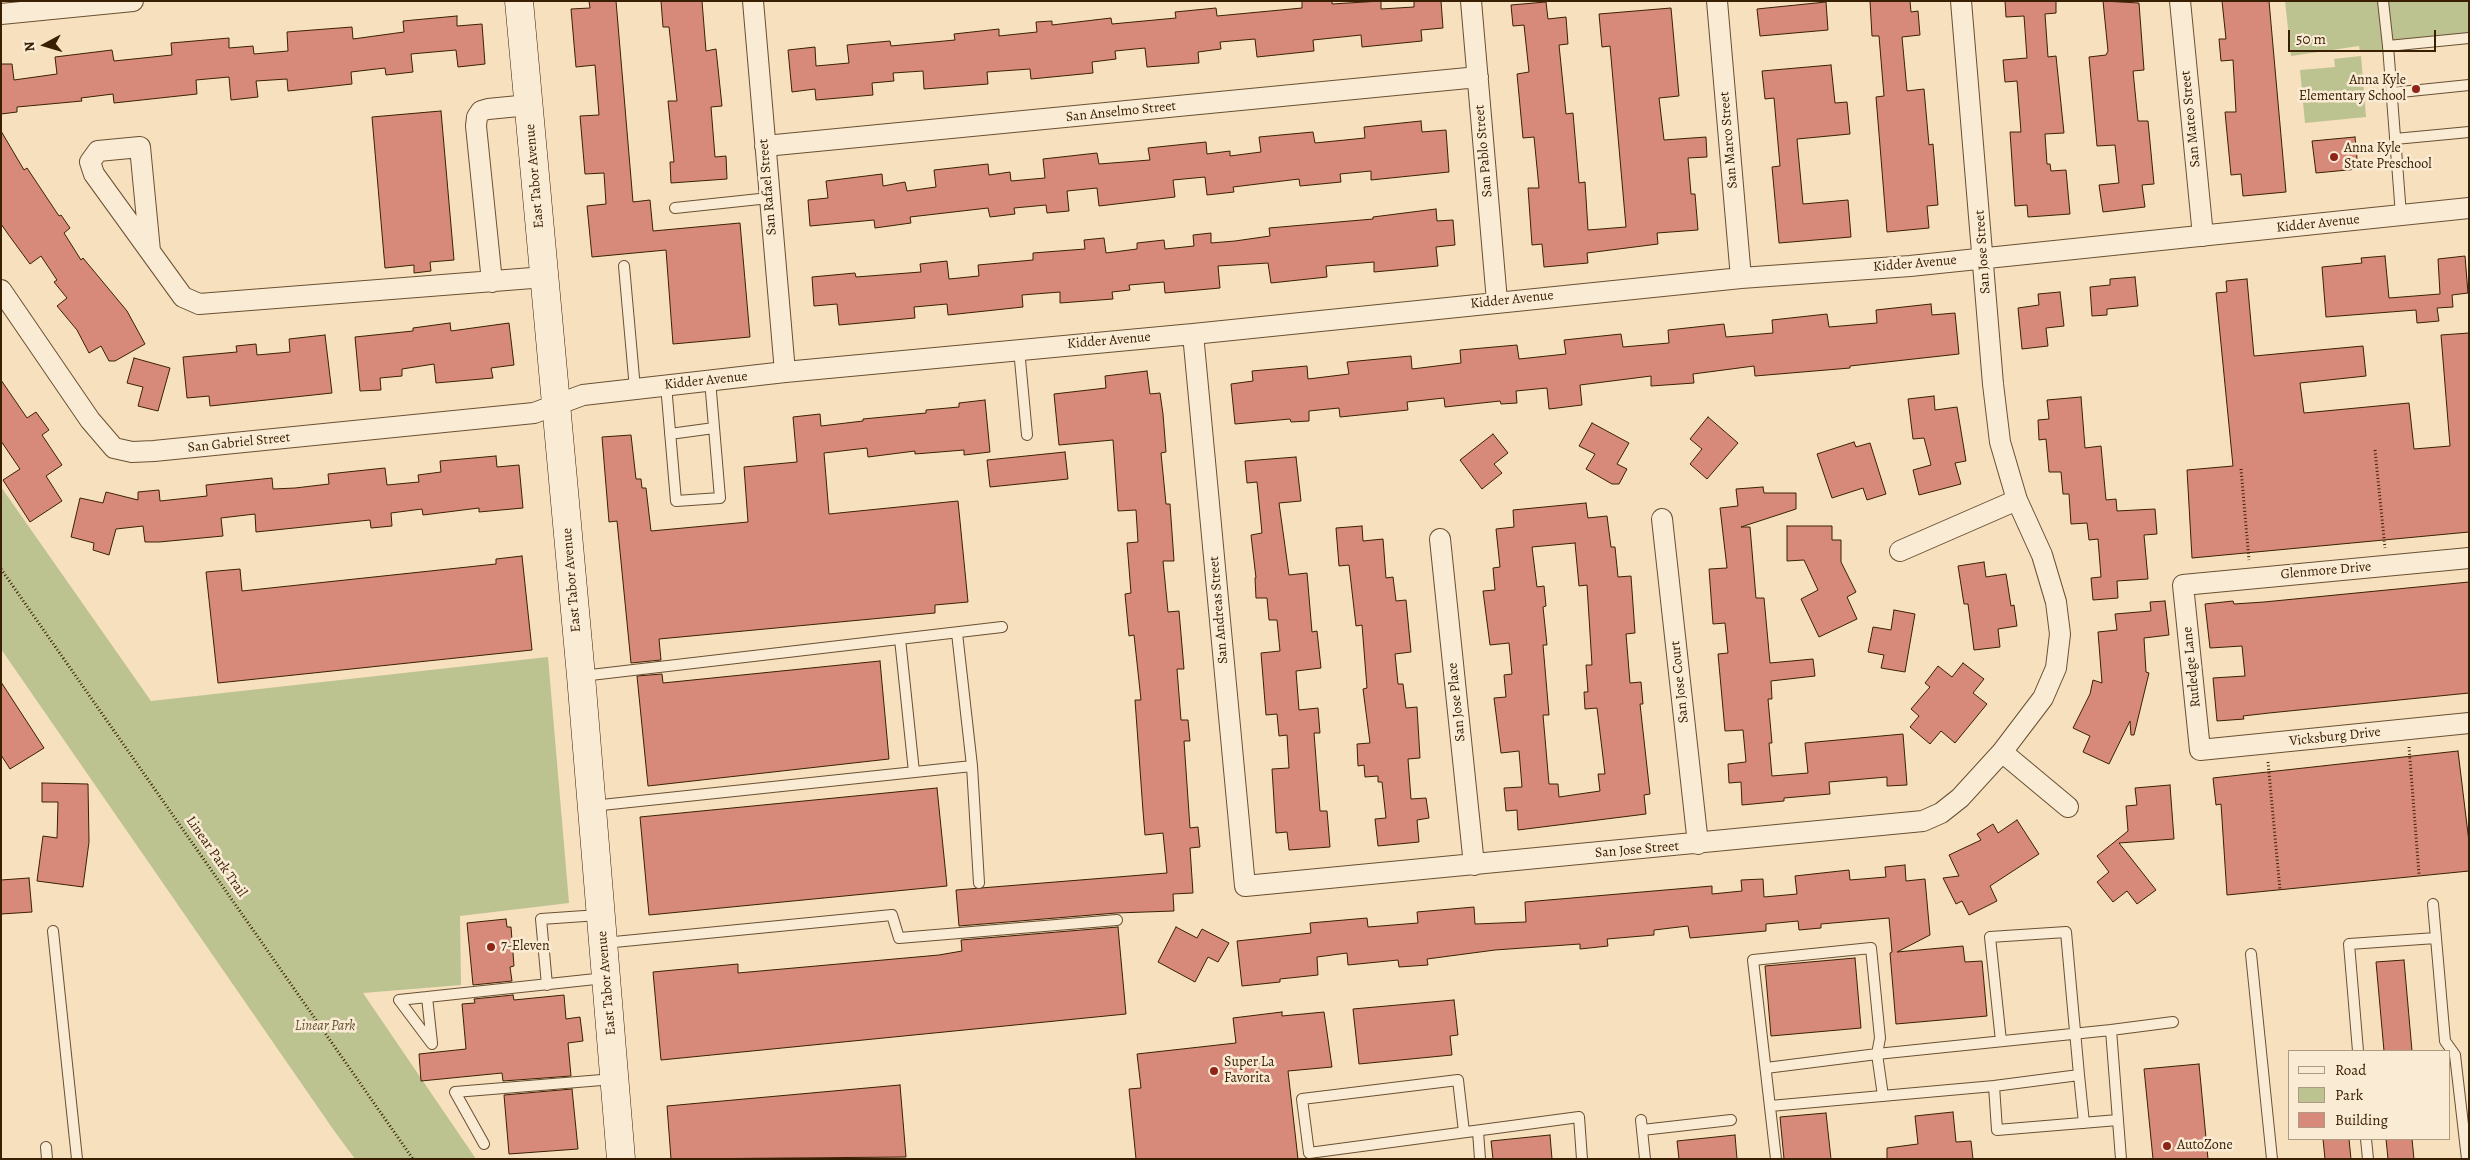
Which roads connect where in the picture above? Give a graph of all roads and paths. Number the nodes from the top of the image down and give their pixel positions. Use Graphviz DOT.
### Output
graph roads {
  1 [pos="133,1"];
  2 [pos="519,1"];
  3 [pos="753,1"];
  4 [pos="1471,1"];
  5 [pos="1717,1"];
  6 [pos="1961,1"];
  7 [pos="2180,1"];
  8 [pos="2383,1"];
  9 [pos="1,14"];
  10 [pos="2469,38"];
  11 [pos="2388,46"];
  12 [pos="1478,78"];
  13 [pos="2469,85"];
  14 [pos="2392,93"];
  15 [pos="529,105"];
  16 [pos="2469,132"];
  17 [pos="2395,139"];
  18 [pos="765,146"];
  19 [pos="769,198"];
  20 [pos="675,208"];
  21 [pos="2469,208"];
  22 [pos="2401,215"];
  23 [pos="2202,236"];
  24 [pos="150,251"];
  25 [pos="1984,258"];
  26 [pos="624,266"];
  27 [pos="545,277"];
  28 [pos="1741,278"];
  29 [pos="492,282"];
  30 [pos="1,290"];
  31 [pos="1497,301"];
  32 [pos="1193,334"];
  33 [pos="1019,349"];
  34 [pos="785,372"];
  35 [pos="710,380"];
  36 [pos="666,385"];
  37 [pos="635,389"];
  38 [pos="557,404"];
  39 [pos="714,428"];
  40 [pos="670,434"];
  41 [pos="1027,435"];
  42 [pos="2375,450"];
  43 [pos="2241,469"];
  44 [pos="2017,500"];
  45 [pos="1662,519"];
  46 [pos="1440,539"];
  47 [pos="1900,551"];
  48 [pos="2469,558"];
  49 [pos="2387,566"];
  50 [pos="1,569"];
  51 [pos="2251,578"];
  52 [pos="2183,585"];
  53 [pos="1002,627"];
  54 [pos="957,632"];
  55 [pos="900,639"];
  56 [pos="581,676"];
  57 [pos="2469,724"];
  58 [pos="2408,729"];
  59 [pos="2266,744"];
  60 [pos="2200,750"];
  61 [pos="2002,752"];
  62 [pos="972,766"];
  63 [pos="914,772"];
  64 [pos="592,806"];
  65 [pos="2068,807"];
  66 [pos="1698,844"];
  67 [pos="1474,865"];
  68 [pos="2419,874"];
  69 [pos="979,883"];
  70 [pos="1246,886"];
  71 [pos="2280,890"];
  72 [pos="2433,904"];
  73 [pos="601,915"];
  74 [pos="1117,920"];
  75 [pos="53,930"];
  76 [pos="2436,938"];
  77 [pos="603,943"];
  78 [pos="2251,954"];
  79 [pos="606,978"];
  80 [pos="547,984"];
  81 [pos="427,997"];
  82 [pos="2173,1022"];
  83 [pos="2111,1030"];
  84 [pos="2076,1034"];
  85 [pos="2001,1041"];
  86 [pos="2358,1050"];
  87 [pos="1877,1054"];
  88 [pos="1766,1068"];
  89 [pos="2079,1075"];
  90 [pos="615,1079"];
  91 [pos="1994,1086"];
  92 [pos="1882,1096"];
  93 [pos="1770,1106"];
  94 [pos="1732,1120"];
  95 [pos="2118,1120"];
  96 [pos="2084,1123"];
  97 [pos="1478,1131"];
  98 [pos="1464,1132"];
  99 [pos="2366,1140"];
  100 [pos="484,1144"];
  101 [pos="46,1147"];
  102 [pos="47,1159"];
  103 [pos="77,1159"];
  104 [pos="413,1159"];
  105 [pos="621,1159"];
  106 [pos="1480,1159"];
  107 [pos="1582,1159"];
  108 [pos="1645,1159"];
  109 [pos="1776,1159"];
  110 [pos="2121,1159"];
  111 [pos="2272,1159"];
  112 [pos="2368,1159"];
  113 [pos="2467,1159"];
  1 -- 9 [label="street"];
  2 -- 15 [label="main road, East Tabor Avenue"];
  3 -- 18 [label="street, San Rafael Street"];
  4 -- 12 [label="street, San Pablo Street"];
  5 -- 28 [label="street, San Marco Street"];
  6 -- 25 [label="street, San Jose Street"];
  7 -- 23 [label="street, San Mateo Street"];
  8 -- 11 [label="lane"];
  10 -- 11 [label="lane"];
  11 -- 14 [label="lane"];
  12 -- 18 [label="street, San Anselmo Street"];
  12 -- 31 [label="street, San Pablo Street"];
  13 -- 14 [label="lane"];
  14 -- 17 [label="lane"];
  15 -- 27 [label="main road, East Tabor Avenue"];
  15 -- 29 [label="street"];
  16 -- 17 [label="lane"];
  17 -- 22 [label="lane"];
  18 -- 19 [label="street, San Rafael Street"];
  19 -- 20 [label="lane"];
  19 -- 34 [label="street, San Rafael Street"];
  21 -- 22 [label="street, Kidder Avenue"];
  22 -- 23 [label="street, Kidder Avenue"];
  23 -- 25 [label="street, Kidder Avenue"];
  24 -- 24 [label="street"];
  24 -- 29 [label="street"];
  25 -- 28 [label="street, Kidder Avenue"];
  25 -- 44 [label="street, San Jose Street"];
  26 -- 37 [label="lane"];
  27 -- 29 [label="street"];
  27 -- 38 [label="main road, East Tabor Avenue"];
  28 -- 31 [label="street, Kidder Avenue"];
  30 -- 38 [label="street, San Gabriel Street"];
  31 -- 32 [label="street, Kidder Avenue"];
  32 -- 33 [label="street, Kidder Avenue"];
  32 -- 70 [label="street, San Andreas Street"];
  33 -- 34 [label="street, Kidder Avenue"];
  33 -- 41 [label="lane"];
  34 -- 35 [label="street, Kidder Avenue"];
  35 -- 36 [label="street, Kidder Avenue"];
  35 -- 39 [label="lane"];
  36 -- 37 [label="street, Kidder Avenue"];
  36 -- 40 [label="lane"];
  37 -- 38 [label="street, Kidder Avenue"];
  38 -- 56 [label="main road, East Tabor Avenue"];
  39 -- 40 [label="lane"];
  39 -- 40 [label="lane"];
  42 -- 49 [label="path"];
  43 -- 51 [label="path"];
  44 -- 47 [label="street"];
  44 -- 61 [label="street, San Jose Street"];
  45 -- 66 [label="street, San Jose Court"];
  46 -- 67 [label="street, San Jose Place"];
  48 -- 49 [label="street, Glenmore Drive"];
  49 -- 51 [label="street, Glenmore Drive"];
  50 -- 104 [label="path, Linear Park Trail"];
  51 -- 52 [label="street, Glenmore Drive"];
  52 -- 60 [label="street, Rutledge Lane"];
  53 -- 54 [label="lane"];
  54 -- 55 [label="lane"];
  54 -- 62 [label="lane"];
  55 -- 56 [label="lane"];
  55 -- 63 [label="lane"];
  56 -- 64 [label="main road, East Tabor Avenue"];
  57 -- 58 [label="street, Vicksburg Drive"];
  58 -- 59 [label="street, Vicksburg Drive"];
  58 -- 68 [label="path"];
  59 -- 60 [label="street, Vicksburg Drive"];
  59 -- 71 [label="path"];
  61 -- 65 [label="street"];
  61 -- 66 [label="street, San Jose Street"];
  62 -- 63 [label="lane"];
  62 -- 69 [label="lane"];
  63 -- 64 [label="lane"];
  64 -- 73 [label="main road, East Tabor Avenue"];
  66 -- 67 [label="street, San Jose Street"];
  67 -- 70 [label="street, San Jose Street"];
  72 -- 76 [label="lane"];
  73 -- 77 [label="main road, East Tabor Avenue"];
  73 -- 80 [label="lane"];
  74 -- 77 [label="lane"];
  75 -- 103 [label="lane"];
  76 -- 86 [label="lane"];
  76 -- 113 [label="lane"];
  77 -- 79 [label="main road, East Tabor Avenue"];
  78 -- 111 [label="lane"];
  79 -- 80 [label="lane"];
  79 -- 90 [label="main road, East Tabor Avenue"];
  80 -- 81 [label="lane"];
  81 -- 81 [label="lane"];
  82 -- 83 [label="lane"];
  83 -- 84 [label="lane"];
  83 -- 95 [label="lane"];
  84 -- 85 [label="lane"];
  84 -- 85 [label="lane"];
  84 -- 89 [label="lane"];
  85 -- 87 [label="lane"];
  87 -- 88 [label="lane"];
  87 -- 88 [label="lane"];
  87 -- 92 [label="lane"];
  88 -- 93 [label="lane"];
  89 -- 91 [label="lane"];
  89 -- 96 [label="lane"];
  90 -- 100 [label="lane"];
  90 -- 105 [label="main road, East Tabor Avenue"];
  91 -- 92 [label="lane"];
  91 -- 96 [label="lane"];
  92 -- 93 [label="lane"];
  93 -- 109 [label="lane"];
  94 -- 108 [label="lane"];
  95 -- 96 [label="lane"];
  95 -- 110 [label="lane"];
  97 -- 98 [label="lane"];
  97 -- 106 [label="lane"];
  97 -- 107 [label="lane"];
  98 -- 98 [label="lane"];
  99 -- 112 [label="lane"];
  101 -- 102 [label="lane"];
}
